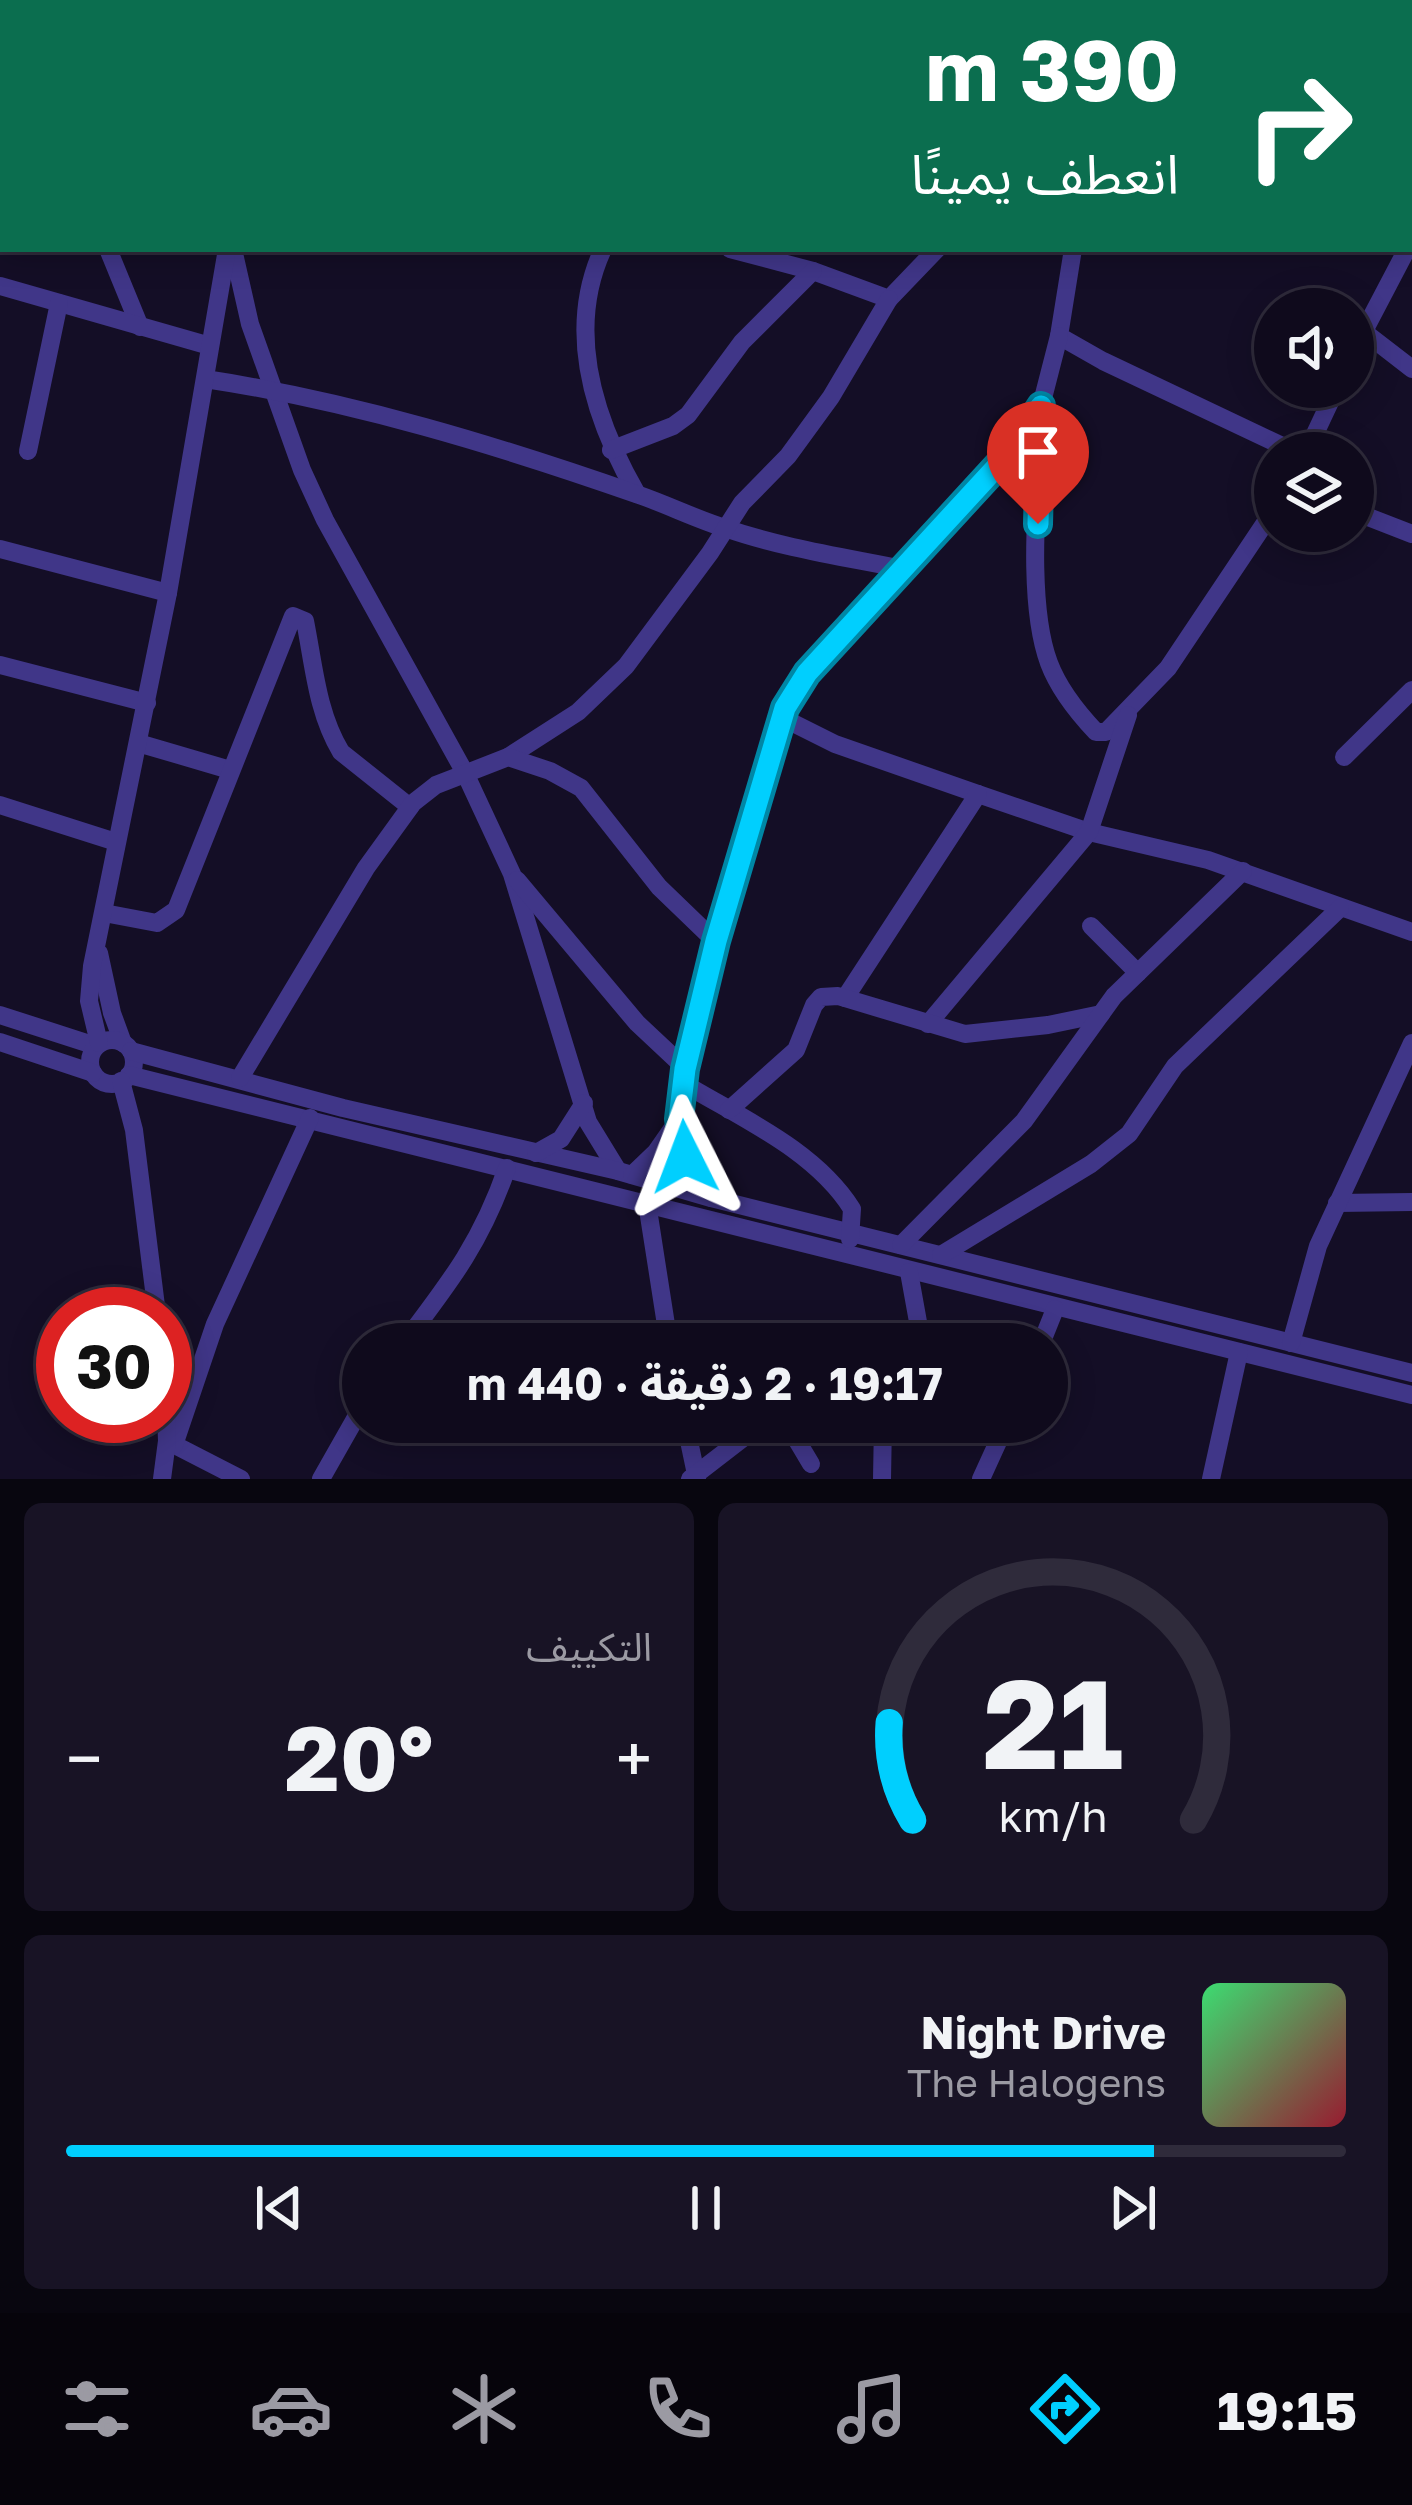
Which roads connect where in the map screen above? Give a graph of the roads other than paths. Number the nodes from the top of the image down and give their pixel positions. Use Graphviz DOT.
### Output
graph roads {
  1 [pos="109,252"];
  2 [pos="229,252"];
  3 [pos="231,252"];
  4 [pos="602,252"];
  5 [pos="741,252"];
  6 [pos="934,252"];
  7 [pos="1073,252"];
  8 [pos="1406,252"];
  9 [pos="813,272"];
  10 [pos="0,286"];
  11 [pos="889,299"];
  12 [pos="59,303"];
  13 [pos="1374,311"];
  14 [pos="140,327"];
  15 [pos="1059,336"];
  16 [pos="1374,340"];
  17 [pos="210,346"];
  18 [pos="1412,369"];
  19 [pos="205,379"];
  20 [pos="271,389"];
  21 [pos="1041,406"];
  22 [pos="1254,433"];
  23 [pos="611,449"];
  24 [pos="28,451"];
  25 [pos="637,494"];
  26 [pos="1374,519"];
  27 [pos="724,528"];
  28 [pos="1412,534"];
  29 [pos="1254,539"];
  30 [pos="0,549"];
  31 [pos="903,569"];
  32 [pos="168,593"];
  33 [pos="0,665"];
  34 [pos="1412,691"];
  35 [pos="147,703"];
  36 [pos="1130,710"];
  37 [pos="781,717"];
  38 [pos="137,743"];
  39 [pos="508,757"];
  40 [pos="1344,757"];
  41 [pos="230,770"];
  42 [pos="465,773"];
  43 [pos="978,794"];
  44 [pos="0,805"];
  45 [pos="410,807"];
  46 [pos="1089,832"];
  47 [pos="116,842"];
  48 [pos="1243,871"];
  49 [pos="512,874"];
  50 [pos="1340,908"];
  51 [pos="104,913"];
  52 [pos="1091,926"];
  53 [pos="1412,932"];
  54 [pos="716,941"];
  55 [pos="98,948"];
  56 [pos="1138,973"];
  57 [pos="844,998"];
  58 [pos="1101,1014"];
  59 [pos="0,1015"];
  60 [pos="928,1024"];
  61 [pos="0,1042"];
  62 [pos="1412,1042"];
  63 [pos="98,1044"];
  64 [pos="127,1047"];
  65 [pos="92,1072"];
  66 [pos="684,1076"];
  67 [pos="125,1078"];
  68 [pos="240,1078"];
  69 [pos="584,1103"];
  70 [pos="728,1110"];
  71 [pos="310,1118"];
  72 [pos="679,1119"];
  73 [pos="479,1151"];
  74 [pos="536,1154"];
  75 [pos="507,1168"];
  76 [pos="625,1173"];
  77 [pos="711,1198"];
  78 [pos="1412,1202"];
  79 [pos="647,1203"];
  80 [pos="1337,1203"];
  81 [pos="851,1232"];
  82 [pos="901,1246"];
  83 [pos="847,1256"];
  84 [pos="941,1256"];
  85 [pos="909,1272"];
  86 [pos="154,1287"];
  87 [pos="1055,1309"];
  88 [pos="418,1323"];
  89 [pos="666,1323"];
  90 [pos="918,1323"];
  91 [pos="1049,1323"];
  92 [pos="1291,1343"];
  93 [pos="1239,1352"];
  94 [pos="1412,1372"];
  95 [pos="192,1384"];
  96 [pos="1412,1395"];
  97 [pos="342,1441"];
  98 [pos="170,1443"];
  99 [pos="689,1443"];
  100 [pos="737,1443"];
  101 [pos="798,1443"];
  102 [pos="883,1443"];
  103 [pos="997,1443"];
  104 [pos="811,1464"];
  105 [pos="694,1477"];
  106 [pos="162,1479"];
  107 [pos="242,1479"];
  108 [pos="320,1479"];
  109 [pos="882,1479"];
  110 [pos="981,1479"];
  111 [pos="1211,1479"];
  1 -- 14 [label="street"];
  2 -- 17 [label="street"];
  3 -- 20 [label="street"];
  4 -- 23 [label="street"];
  5 -- 9 [label="street"];
  6 -- 11 [label="street"];
  7 -- 15 [label="street"];
  8 -- 13 [label="street"];
  9 -- 11 [label="street"];
  9 -- 23 [label="street"];
  10 -- 12 [label="street"];
  11 -- 27 [label="street"];
  12 -- 14 [label="street"];
  12 -- 24 [label="street"];
  14 -- 17 [label="street"];
  15 -- 21 [label="street"];
  15 -- 22 [label="street"];
  16 -- 18 [label="street"];
  17 -- 19 [label="street"];
  19 -- 20 [label="street"];
  19 -- 32 [label="street"];
  20 -- 25 [label="street"];
  20 -- 42 [label="street"];
  21 -- 31 [label="street"];
  21 -- 36 [label="street"];
  23 -- 25 [label="street"];
  25 -- 27 [label="street"];
  26 -- 28 [label="street"];
  27 -- 31 [label="street"];
  27 -- 39 [label="street"];
  29 -- 36 [label="street"];
  30 -- 32 [label="street"];
  31 -- 37 [label="street"];
  32 -- 35 [label="street"];
  33 -- 35 [label="street"];
  34 -- 40 [label="street"];
  35 -- 38 [label="street"];
  36 -- 46 [label="street"];
  37 -- 43 [label="street"];
  37 -- 54 [label="street"];
  38 -- 41 [label="street"];
  38 -- 47 [label="street"];
  39 -- 42 [label="street"];
  39 -- 54 [label="street"];
  41 -- 45 [label="street"];
  41 -- 51 [label="street"];
  42 -- 45 [label="street"];
  42 -- 49 [label="street"];
  43 -- 46 [label="street"];
  43 -- 57 [label="street"];
  44 -- 47 [label="street"];
  45 -- 68 [label="street"];
  46 -- 48 [label="street"];
  46 -- 60 [label="street"];
  47 -- 51 [label="street"];
  48 -- 50 [label="street"];
  48 -- 56 [label="street"];
  49 -- 66 [label="street"];
  49 -- 69 [label="street"];
  50 -- 53 [label="street"];
  50 -- 84 [label="street"];
  51 -- 55 [label="street"];
  52 -- 56 [label="street"];
  54 -- 66 [label="street"];
  55 -- 63 [label="street"];
  55 -- 64 [label="street"];
  56 -- 58 [label="street"];
  57 -- 60 [label="street"];
  57 -- 70 [label="street"];
  58 -- 60 [label="street"];
  58 -- 82 [label="street"];
  59 -- 63 [label="street"];
  61 -- 65 [label="street"];
  62 -- 80 [label="street"];
  63 -- 64 [label="street"];
  63 -- 65 [label="street"];
  64 -- 67 [label="street"];
  64 -- 68 [label="street"];
  65 -- 67 [label="street"];
  66 -- 70 [label="street"];
  66 -- 72 [label="street"];
  67 -- 71 [label="street"];
  67 -- 86 [label="street"];
  68 -- 73 [label="street"];
  69 -- 74 [label="street"];
  69 -- 76 [label="street"];
  70 -- 81 [label="street"];
  71 -- 73 [label="street"];
  71 -- 95 [label="street"];
  72 -- 76 [label="street"];
  72 -- 77 [label="street"];
  73 -- 74 [label="street"];
  73 -- 75 [label="street"];
  74 -- 76 [label="street"];
  75 -- 79 [label="street"];
  75 -- 88 [label="street"];
  76 -- 77 [label="street"];
  77 -- 81 [label="street"];
  78 -- 80 [label="street"];
  79 -- 83 [label="street"];
  79 -- 89 [label="street"];
  80 -- 92 [label="street"];
  81 -- 82 [label="street"];
  81 -- 83 [label="street"];
  82 -- 84 [label="street"];
  83 -- 85 [label="street"];
  84 -- 92 [label="street"];
  85 -- 87 [label="street"];
  85 -- 90 [label="street"];
  87 -- 91 [label="street"];
  87 -- 93 [label="street"];
  92 -- 94 [label="street"];
  93 -- 96 [label="street"];
  93 -- 111 [label="street"];
  97 -- 108 [label="street"];
  98 -- 106 [label="street"];
  98 -- 107 [label="street"];
  99 -- 105 [label="street"];
  100 -- 105 [label="street"];
  101 -- 104 [label="street"];
  102 -- 109 [label="street"];
  103 -- 110 [label="street"];
}
